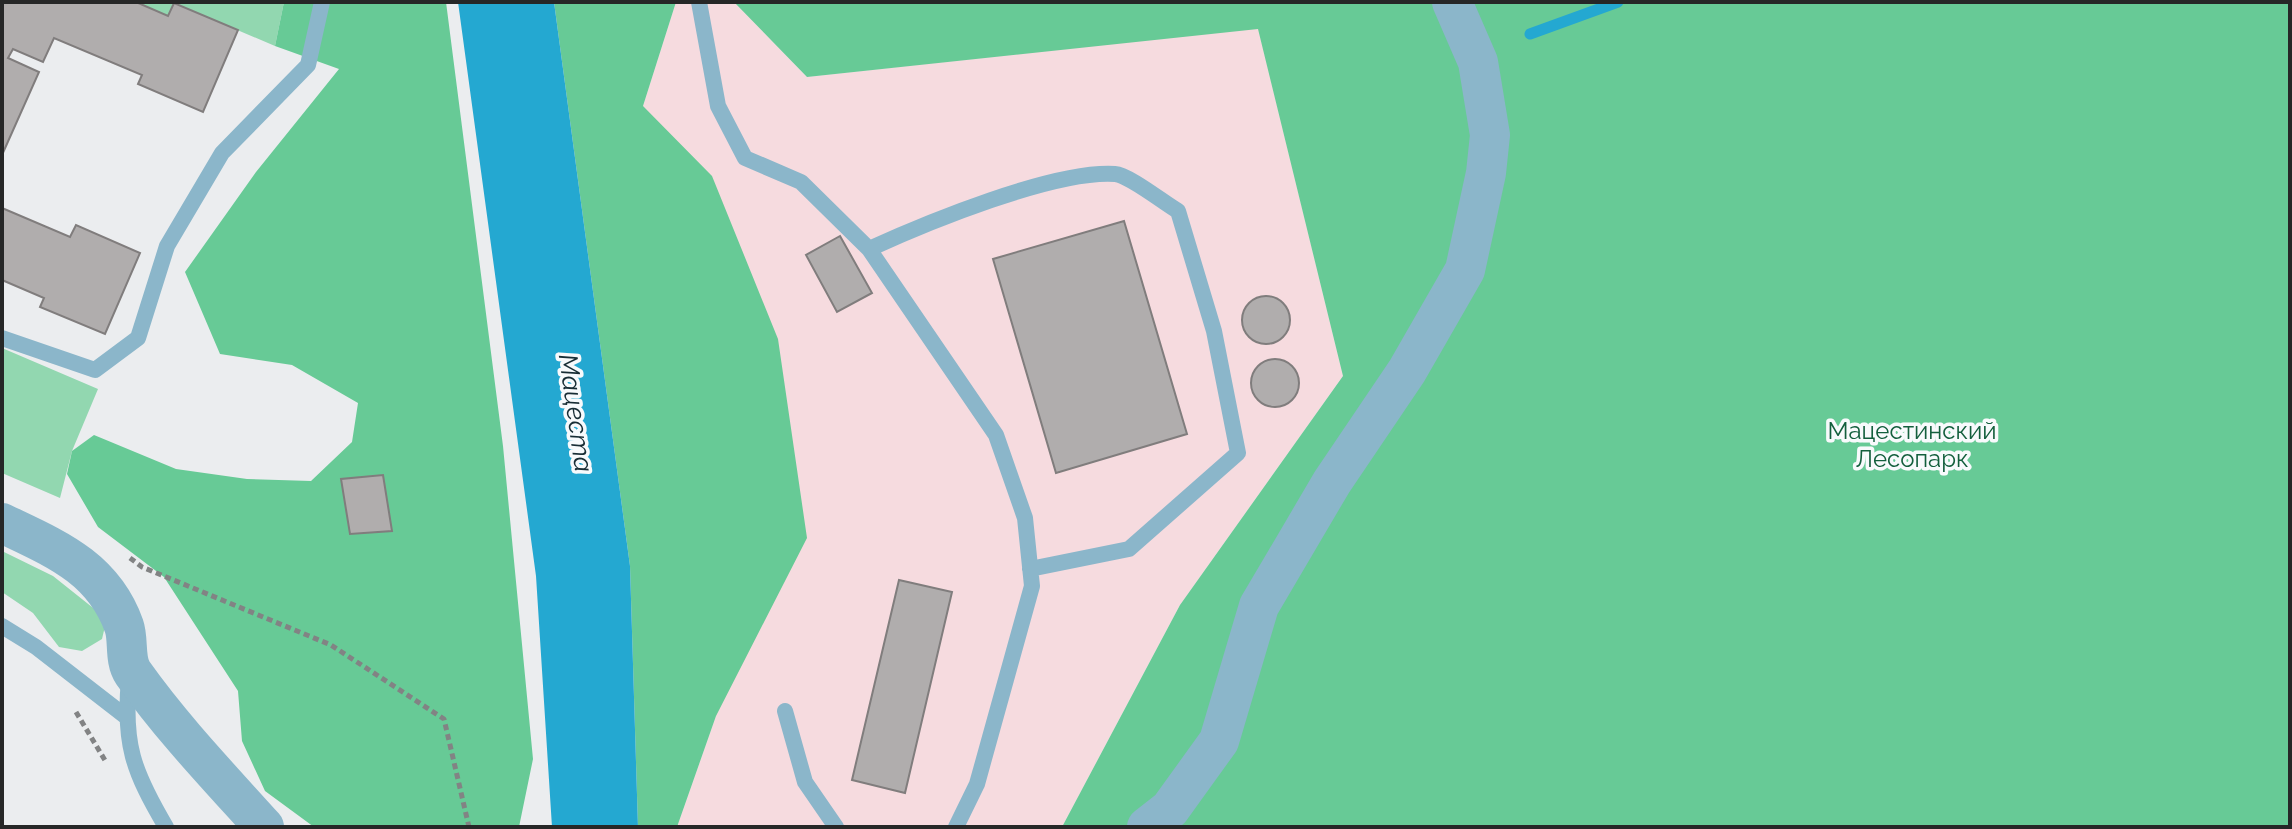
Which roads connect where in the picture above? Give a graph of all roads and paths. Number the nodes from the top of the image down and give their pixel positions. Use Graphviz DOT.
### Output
graph roads {
  1 [pos="322,2"];
  2 [pos="699,2"];
  3 [pos="1452,2"];
  4 [pos="869,249"];
  5 [pos="2,338"];
  6 [pos="2,523"];
  7 [pos="117,548"];
  8 [pos="1030,569"];
  9 [pos="2,626"];
  10 [pos="130,669"];
  11 [pos="67,699"];
  12 [pos="785,711"];
  13 [pos="125,716"];
  14 [pos="114,774"];
  15 [pos="166,827"];
  16 [pos="264,827"];
  17 [pos="469,827"];
  18 [pos="836,827"];
  19 [pos="956,827"];
  20 [pos="1147,827"];
  1 -- 5 [label="lane"];
  2 -- 4 [label="lane"];
  3 -- 20 [label="street"];
  4 -- 8 [label="lane"];
  4 -- 8 [label="lane"];
  6 -- 10 [label="street"];
  7 -- 17 [label="path"];
  8 -- 19 [label="lane"];
  9 -- 13 [label="lane"];
  10 -- 13 [label="lane"];
  10 -- 16 [label="street"];
  11 -- 14 [label="path"];
  12 -- 18 [label="lane"];
  13 -- 15 [label="lane"];
}
